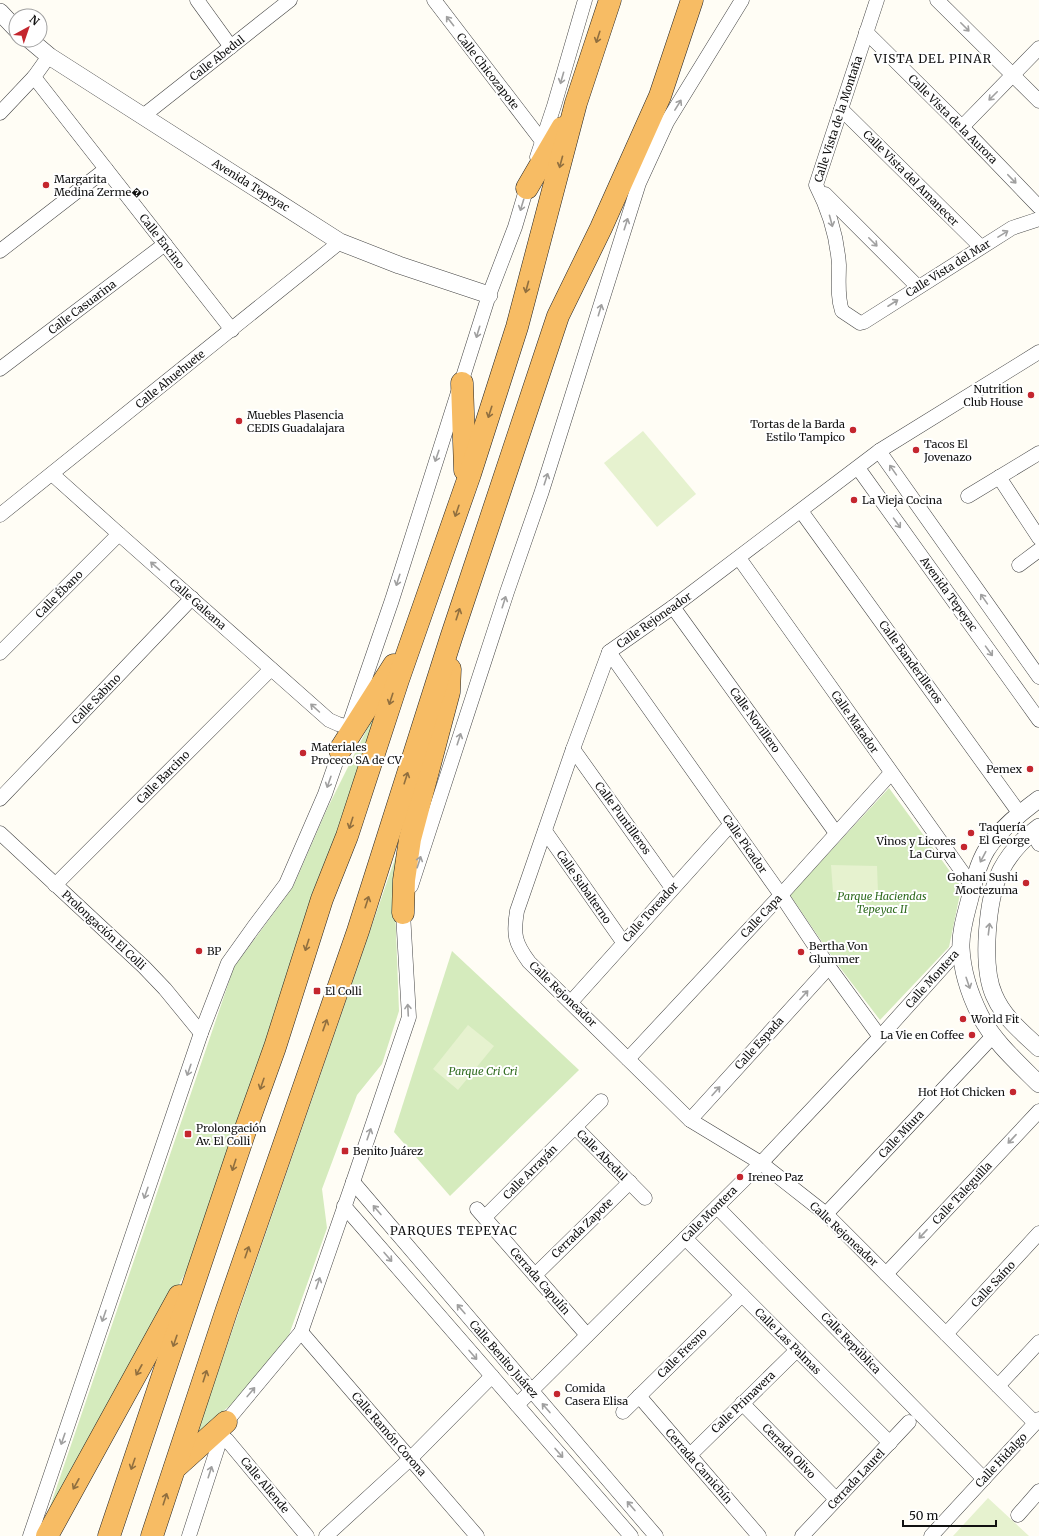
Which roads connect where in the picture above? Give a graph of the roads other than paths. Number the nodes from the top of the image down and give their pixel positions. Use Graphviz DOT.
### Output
graph roads {
  1 [pos="197,0"];
  2 [pos="290,0"];
  3 [pos="434,0"];
  4 [pos="584,0"];
  5 [pos="610,0"];
  6 [pos="692,0"];
  7 [pos="742,0"];
  8 [pos="877,0"];
  9 [pos="937,0"];
  10 [pos="0,12"];
  11 [pos="8,20"];
  12 [pos="866,32"];
  13 [pos="231,47"];
  14 [pos="40,48"];
  15 [pos="1039,48"];
  16 [pos="49,56"];
  17 [pos="1013,75"];
  18 [pos="34,77"];
  19 [pos="1039,101"];
  20 [pos="576,103"];
  21 [pos="841,109"];
  22 [pos="0,113"];
  23 [pos="143,116"];
  24 [pos="962,127"];
  25 [pos="542,141"];
  26 [pos="106,169"];
  27 [pos="816,185"];
  28 [pos="527,188"];
  29 [pos="1039,207"];
  30 [pos="1039,220"];
  31 [pos="340,242"];
  32 [pos="164,244"];
  33 [pos="981,248"];
  34 [pos="0,251"];
  35 [pos="918,287"];
  36 [pos="489,295"];
  37 [pos="860,323"];
  38 [pos="232,330"];
  39 [pos="1039,352"];
  40 [pos="0,369"];
  41 [pos="462,383"];
  42 [pos="879,451"];
  43 [pos="1039,453"];
  44 [pos="858,468"];
  45 [pos="52,474"];
  46 [pos="999,477"];
  47 [pos="466,485"];
  48 [pos="968,496"];
  49 [pos="801,511"];
  50 [pos="1,513"];
  51 [pos="119,534"];
  52 [pos="1039,538"];
  53 [pos="1039,550"];
  54 [pos="739,558"];
  55 [pos="1019,565"];
  56 [pos="192,598"];
  57 [pos="673,607"];
  58 [pos="414,634"];
  59 [pos="451,638"];
  60 [pos="609,652"];
  61 [pos="0,653"];
  62 [pos="272,669"];
  63 [pos="1039,677"];
  64 [pos="1039,720"];
  65 [pos="348,727"];
  66 [pos="573,749"];
  67 [pos="340,750"];
  68 [pos="891,773"];
  69 [pos="0,799"];
  70 [pos="1039,799"];
  71 [pos="1020,814"];
  72 [pos="731,824"];
  73 [pos="545,831"];
  74 [pos="0,833"];
  75 [pos="836,833"];
  76 [pos="1037,834"];
  77 [pos="55,885"];
  78 [pos="973,887"];
  79 [pos="672,888"];
  80 [pos="781,895"];
  81 [pos="403,913"];
  82 [pos="623,942"];
  83 [pos="961,947"];
  84 [pos="829,967"];
  85 [pos="571,1002"];
  86 [pos="201,1033"];
  87 [pos="993,1036"];
  88 [pos="880,1037"];
  89 [pos="1039,1048"];
  90 [pos="628,1059"];
  91 [pos="1039,1083"];
  92 [pos="601,1101"];
  93 [pos="1039,1111"];
  94 [pos="690,1120"];
  95 [pos="575,1127"];
  96 [pos="761,1163"];
  97 [pos="353,1182"];
  98 [pos="630,1182"];
  99 [pos="645,1198"];
  100 [pos="344,1206"];
  101 [pos="717,1206"];
  102 [pos="481,1213"];
  103 [pos="826,1214"];
  104 [pos="1039,1233"];
  105 [pos="210,1237"];
  106 [pos="685,1238"];
  107 [pos="886,1274"];
  108 [pos="535,1275"];
  109 [pos="742,1295"];
  110 [pos="301,1332"];
  111 [pos="946,1334"];
  112 [pos="588,1335"];
  113 [pos="1039,1342"];
  114 [pos="797,1350"];
  115 [pos="492,1376"];
  116 [pos="998,1386"];
  117 [pos="532,1391"];
  118 [pos="639,1396"];
  119 [pos="742,1403"];
  120 [pos="517,1405"];
  121 [pos="623,1412"];
  122 [pos="1037,1421"];
  123 [pos="909,1422"];
  124 [pos="223,1429"];
  125 [pos="890,1443"];
  126 [pos="690,1455"];
  127 [pos="410,1459"];
  128 [pos="174,1469"];
  129 [pos="984,1479"];
  130 [pos="1039,1491"];
  131 [pos="836,1499"];
  132 [pos="1018,1515"];
  133 [pos="30,1536"];
  134 [pos="47,1536"];
  135 [pos="110,1536"];
  136 [pos="152,1536"];
  137 [pos="189,1536"];
  138 [pos="307,1536"];
  139 [pos="326,1536"];
  140 [pos="477,1536"];
  141 [pos="631,1536"];
  142 [pos="656,1536"];
  143 [pos="759,1536"];
  144 [pos="802,1536"];
  145 [pos="931,1536"];
  1 -- 13 [label="street"];
  2 -- 13 [label="street, Calle Abedul"];
  25 -- 3 [label="street, Calle Chicozapote, one-way"];
  4 -- 25 [label="street, one-way"];
  5 -- 20 [label="highway, one-way"];
  59 -- 6 [label="highway, one-way"];
  81 -- 7 [label="street, one-way"];
  8 -- 12 [label="street, Calle Vista de la Montaña"];
  9 -- 17 [label="street, one-way"];
  10 -- 11 [label="street"];
  12 -- 21 [label="street, Calle Vista de la Montaña"];
  12 -- 24 [label="street, Calle Vista de la Aurora"];
  13 -- 23 [label="street, Calle Abedul"];
  14 -- 16 [label="street, Avenida Tepeyac"];
  15 -- 17 [label="street"];
  16 -- 18 [label="street"];
  16 -- 23 [label="street, Avenida Tepeyac"];
  17 -- 19 [label="street"];
  17 -- 24 [label="street, one-way"];
  18 -- 22 [label="street"];
  18 -- 26 [label="street, Calle Encino"];
  20 -- 28 [label="highway"];
  20 -- 47 [label="highway, one-way"];
  21 -- 27 [label="street, Calle Vista de la Montaña"];
  21 -- 33 [label="street, Calle Vista del Amanecer"];
  23 -- 31 [label="street, Avenida Tepeyac"];
  24 -- 29 [label="street, Calle Vista de la Aurora, one-way"];
  25 -- 28 [label="street"];
  26 -- 32 [label="street, Calle Encino"];
  26 -- 34 [label="street"];
  27 -- 35 [label="street, one-way"];
  27 -- 37 [label="street, Calle Vista de la Montaña, one-way"];
  28 -- 36 [label="street, one-way"];
  33 -- 30 [label="street, Calle Vista del Mar, one-way"];
  31 -- 36 [label="street, Avenida Tepeyac"];
  31 -- 38 [label="street, Calle Ahuehuete"];
  32 -- 38 [label="street, Calle Encino"];
  32 -- 40 [label="street, Calle Casuarina"];
  33 -- 35 [label="street, Calle Vista del Mar"];
  37 -- 35 [label="street, Calle Vista del Mar, one-way"];
  36 -- 41 [label="street, one-way"];
  38 -- 45 [label="street, Calle Ahuehuete"];
  39 -- 42 [label="street, Calle Rejoneador"];
  41 -- 47 [label="highway"];
  41 -- 65 [label="street, one-way"];
  42 -- 44 [label="street, Calle Rejoneador"];
  63 -- 42 [label="street, one-way"];
  43 -- 46 [label="street"];
  44 -- 49 [label="street, Calle Rejoneador"];
  44 -- 64 [label="street, Avenida Tepeyac, one-way"];
  45 -- 50 [label="street, Calle Ahuehuete"];
  45 -- 51 [label="street, Calle Galeana"];
  46 -- 48 [label="street"];
  46 -- 52 [label="street"];
  47 -- 58 [label="highway, one-way"];
  49 -- 54 [label="street, Calle Rejoneador"];
  49 -- 71 [label="street, Calle Banderilleros"];
  56 -- 51 [label="street, Calle Galeana, one-way"];
  51 -- 61 [label="street, Calle Ébano"];
  53 -- 55 [label="street"];
  54 -- 57 [label="street, Calle Rejoneador"];
  54 -- 68 [label="street, Calle Matador"];
  56 -- 62 [label="street, Calle Galeana"];
  56 -- 69 [label="street, Calle Sabino"];
  57 -- 60 [label="street, Calle Rejoneador"];
  57 -- 75 [label="street, Calle Novillero"];
  58 -- 67 [label="highway"];
  58 -- 105 [label="highway, one-way"];
  59 -- 81 [label="highway"];
  128 -- 59 [label="highway, one-way"];
  60 -- 66 [label="street, Calle Rejoneador"];
  60 -- 72 [label="street, Calle Picador"];
  65 -- 62 [label="street, Calle Galeana, one-way"];
  62 -- 77 [label="street, Calle Barcino"];
  65 -- 67 [label="street"];
  66 -- 73 [label="street, Calle Rejoneador"];
  66 -- 79 [label="street, Calle Puntilleros"];
  67 -- 86 [label="street, one-way"];
  68 -- 75 [label="street, Calle Capa"];
  68 -- 78 [label="street, Calle Matador"];
  70 -- 71 [label="street"];
  71 -- 78 [label="street, one-way"];
  72 -- 79 [label="street, Calle Toreador"];
  72 -- 80 [label="street, Calle Picador"];
  73 -- 82 [label="street, Calle Subalterno"];
  73 -- 85 [label="street, Calle Rejoneador"];
  74 -- 77 [label="street, Prolongación El Colli"];
  75 -- 80 [label="street, Calle Capa"];
  89 -- 76 [label="street, one-way"];
  77 -- 86 [label="street, Prolongación El Colli"];
  78 -- 83 [label="street"];
  79 -- 82 [label="street, Calle Toreador"];
  80 -- 84 [label="street, Calle Picador"];
  80 -- 90 [label="street, Calle Capa"];
  97 -- 81 [label="street, one-way"];
  82 -- 85 [label="street, Calle Toreador"];
  83 -- 87 [label="street, one-way"];
  83 -- 88 [label="street, Calle Montera"];
  84 -- 88 [label="street, Calle Picador"];
  94 -- 84 [label="street, Calle Espada, one-way"];
  85 -- 90 [label="street, Calle Rejoneador"];
  86 -- 133 [label="street, one-way"];
  87 -- 91 [label="street"];
  87 -- 103 [label="street, Calle Miura"];
  88 -- 96 [label="street, Calle Montera"];
  90 -- 94 [label="street, Calle Rejoneador"];
  92 -- 95 [label="street, Calle Arrayán"];
  93 -- 107 [label="street, Calle Taleguilla, one-way"];
  94 -- 96 [label="street, Calle Rejoneador"];
  95 -- 98 [label="street, Calle Abedul"];
  95 -- 102 [label="street, Calle Arrayán"];
  96 -- 101 [label="street, Calle Montera"];
  96 -- 103 [label="street, Calle Rejoneador"];
  97 -- 100 [label="street"];
  117 -- 97 [label="street, Calle Benito Juárez, one-way"];
  98 -- 99 [label="street, Calle Abedul"];
  98 -- 108 [label="street, Cerrada Zapote"];
  110 -- 100 [label="street, one-way"];
  100 -- 115 [label="street, Calle Benito Juárez, one-way"];
  101 -- 106 [label="street, Calle Montera"];
  101 -- 129 [label="street, Calle República"];
  102 -- 108 [label="street, Cerrada Capulín"];
  103 -- 107 [label="street, Calle Rejoneador"];
  104 -- 111 [label="street, Calle Saíno"];
  105 -- 134 [label="highway, one-way"];
  105 -- 135 [label="highway, one-way"];
  106 -- 109 [label="street, Calle Las Palmas"];
  106 -- 112 [label="street, Calle Montera"];
  107 -- 111 [label="street, Calle Rejoneador"];
  108 -- 112 [label="street, Cerrada Capulín"];
  109 -- 114 [label="street, Calle Las Palmas"];
  109 -- 118 [label="street, Calle Fresno"];
  124 -- 110 [label="street, one-way"];
  110 -- 127 [label="street, Calle Ramón Corona"];
  111 -- 116 [label="street, Calle Rejoneador"];
  112 -- 117 [label="street, Calle Montera"];
  113 -- 116 [label="street"];
  114 -- 119 [label="street, Calle Primavera"];
  114 -- 125 [label="street, Calle Las Palmas"];
  115 -- 120 [label="street, Calle Benito Juárez"];
  115 -- 127 [label="street"];
  116 -- 122 [label="street, Calle Rejoneador"];
  117 -- 120 [label="street, Calle Montera"];
  142 -- 117 [label="street, Calle Benito Juárez, one-way"];
  118 -- 121 [label="street, Calle Fresno"];
  118 -- 126 [label="street, Cerrada Camichín"];
  119 -- 126 [label="street, Calle Primavera"];
  119 -- 131 [label="street, Cerrada Olivo"];
  120 -- 141 [label="street, Calle Benito Juárez, one-way"];
  122 -- 129 [label="street, Calle Hidalgo"];
  123 -- 125 [label="street, Cerrada Laurel"];
  124 -- 128 [label="highway"];
  137 -- 124 [label="street, one-way"];
  124 -- 138 [label="street, Calle Allende"];
  125 -- 131 [label="street, Cerrada Laurel"];
  126 -- 143 [label="street, Cerrada Camichín"];
  127 -- 139 [label="street"];
  127 -- 140 [label="street, Calle Ramón Corona"];
  136 -- 128 [label="highway, one-way"];
  129 -- 145 [label="street, Calle Hidalgo"];
  130 -- 132 [label="street"];
  131 -- 144 [label="street, Cerrada Laurel"];
}
